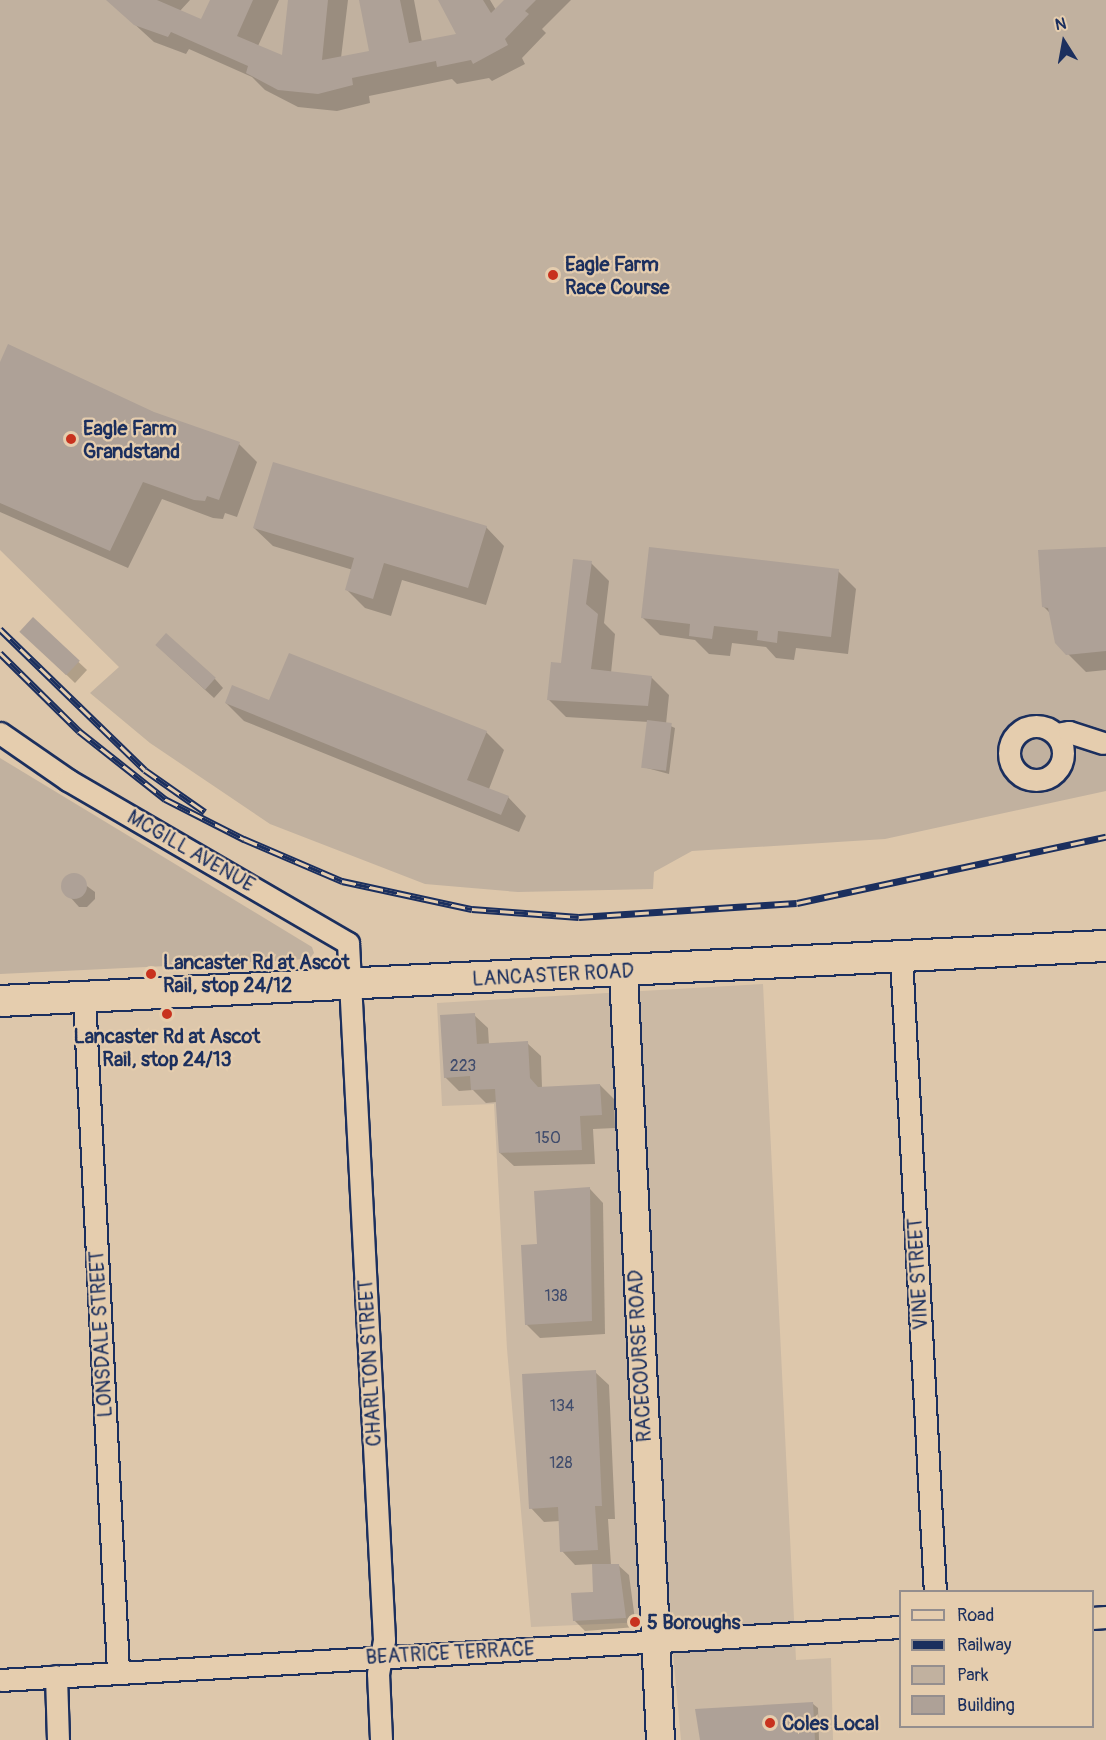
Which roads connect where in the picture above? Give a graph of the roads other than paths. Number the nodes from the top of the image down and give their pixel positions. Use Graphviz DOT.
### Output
graph roads {
  1 [pos="0,734"];
  2 [pos="1056,734"];
  3 [pos="1104,743"];
  4 [pos="1063,757"];
  5 [pos="1106,946"];
  6 [pos="901,957"];
  7 [pos="624,972"];
  8 [pos="352,985"];
  9 [pos="84,998"];
  10 [pos="0,1001"];
  11 [pos="935,1590"];
  12 [pos="899,1627"];
  13 [pos="655,1642"];
  14 [pos="380,1657"];
  15 [pos="118,1671"];
  16 [pos="56,1676"];
  17 [pos="0,1680"];
  18 [pos="58,1740"];
  19 [pos="381,1740"];
  20 [pos="660,1740"];
  1 -- 8 [label="street, MCGILL AVENUE"];
  2 -- 3 [label="street"];
  2 -- 4 [label="street"];
  2 -- 4 [label="street"];
  3 -- 4 [label="street"];
  5 -- 6 [label="main road, LANCASTER ROAD"];
  6 -- 7 [label="main road, LANCASTER ROAD"];
  6 -- 11 [label="street, VINE STREET"];
  7 -- 8 [label="main road, LANCASTER ROAD"];
  7 -- 13 [label="street, RACECOURSE ROAD"];
  8 -- 9 [label="main road, LANCASTER ROAD"];
  8 -- 14 [label="street, CHARLTON STREET"];
  9 -- 10 [label="main road, LANCASTER ROAD"];
  9 -- 15 [label="street, LONSDALE STREET"];
  12 -- 13 [label="street, BEATRICE TERRACE"];
  13 -- 14 [label="street, BEATRICE TERRACE"];
  13 -- 20 [label="street, RACECOURSE ROAD"];
  14 -- 15 [label="street, BEATRICE TERRACE"];
  14 -- 19 [label="street, CHARLTON STREET"];
  15 -- 16 [label="street, BEATRICE TERRACE"];
  16 -- 17 [label="street, BEATRICE TERRACE"];
  16 -- 18 [label="street"];
}
